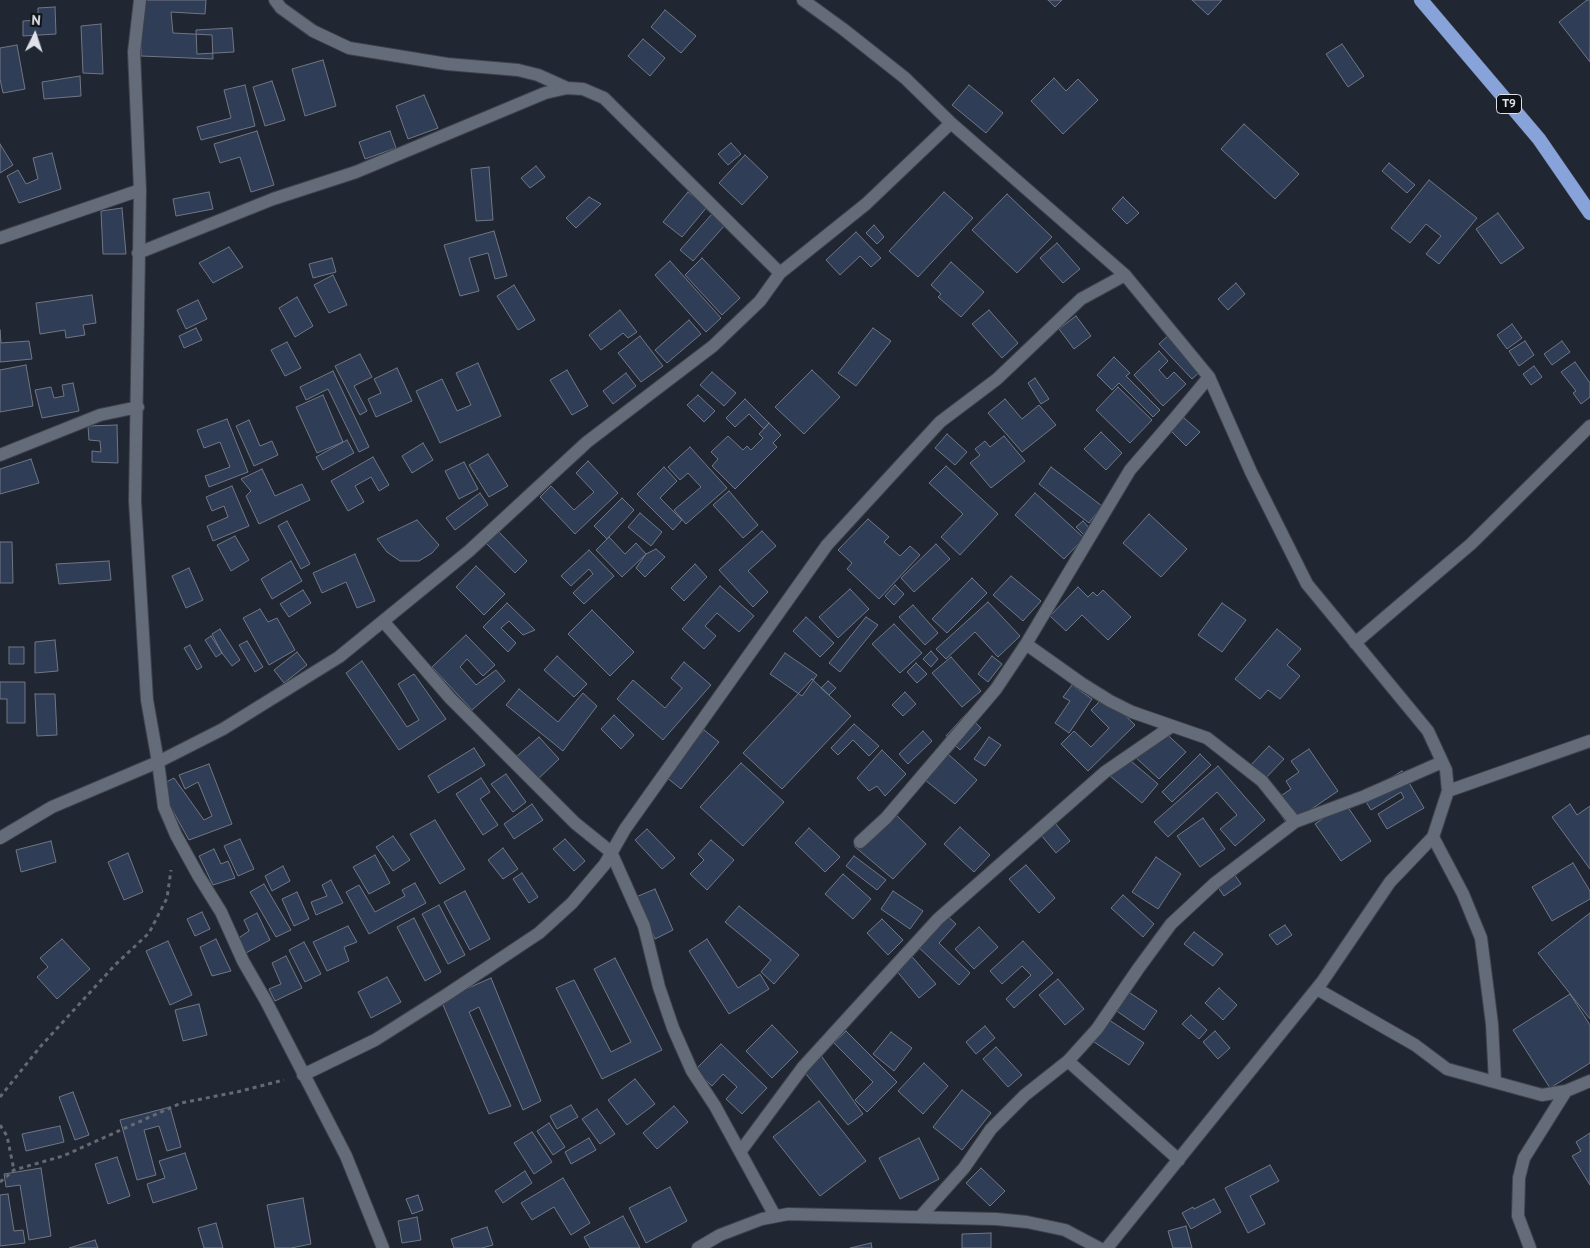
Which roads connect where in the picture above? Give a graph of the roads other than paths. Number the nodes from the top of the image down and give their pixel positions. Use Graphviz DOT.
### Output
graph roads {
  1 [pos="140,0"];
  2 [pos="275,0"];
  3 [pos="802,0"];
  4 [pos="1422,0"];
  5 [pos="567,88"];
  6 [pos="951,123"];
  7 [pos="140,190"];
  8 [pos="1590,213"];
  9 [pos="0,238"];
  10 [pos="138,254"];
  11 [pos="780,273"];
  12 [pos="1125,275"];
  13 [pos="1208,377"];
  14 [pos="138,407"];
  15 [pos="1590,426"];
  16 [pos="0,456"];
  17 [pos="383,621"];
  18 [pos="1355,643"];
  19 [pos="1026,644"];
  20 [pos="1172,726"];
  21 [pos="1590,741"];
  22 [pos="158,762"];
  23 [pos="1442,762"];
  24 [pos="1448,790"];
  25 [pos="1295,822"];
  26 [pos="0,838"];
  27 [pos="1433,838"];
  28 [pos="860,842"];
  29 [pos="612,852"];
  30 [pos="1317,988"];
  31 [pos="1068,1061"];
  32 [pos="303,1075"];
  33 [pos="1495,1082"];
  34 [pos="1590,1082"];
  35 [pos="1566,1091"];
  36 [pos="740,1152"];
  37 [pos="1179,1160"];
  38 [pos="774,1216"];
  39 [pos="920,1217"];
  40 [pos="382,1248"];
  41 [pos="698,1248"];
  42 [pos="1099,1248"];
  43 [pos="1107,1248"];
  44 [pos="1530,1248"];
  1 -- 7 [label="street"];
  2 -- 5 [label="street"];
  3 -- 6 [label="street"];
  4 -- 8 [label="highway, T9"];
  5 -- 10 [label="street"];
  5 -- 11 [label="street"];
  6 -- 11 [label="street"];
  6 -- 12 [label="street"];
  7 -- 9 [label="street"];
  7 -- 10 [label="street"];
  10 -- 14 [label="street"];
  11 -- 17 [label="street"];
  12 -- 13 [label="street"];
  12 -- 29 [label="street"];
  13 -- 18 [label="street"];
  13 -- 19 [label="street"];
  14 -- 16 [label="street"];
  14 -- 22 [label="street"];
  15 -- 18 [label="street"];
  17 -- 22 [label="street"];
  17 -- 29 [label="street"];
  18 -- 23 [label="street"];
  19 -- 20 [label="street"];
  19 -- 28 [label="street"];
  20 -- 25 [label="street"];
  20 -- 36 [label="street"];
  21 -- 24 [label="street"];
  22 -- 26 [label="street"];
  22 -- 32 [label="street"];
  23 -- 24 [label="street"];
  23 -- 25 [label="street"];
  24 -- 27 [label="street"];
  25 -- 31 [label="street"];
  27 -- 30 [label="street"];
  27 -- 33 [label="street"];
  29 -- 32 [label="street"];
  29 -- 36 [label="street"];
  30 -- 33 [label="street"];
  30 -- 37 [label="street"];
  31 -- 37 [label="street"];
  31 -- 39 [label="street"];
  32 -- 40 [label="street"];
  33 -- 35 [label="street"];
  34 -- 35 [label="street"];
  35 -- 44 [label="street"];
  36 -- 38 [label="street"];
  37 -- 43 [label="street"];
  38 -- 39 [label="street"];
  38 -- 41 [label="street"];
  39 -- 42 [label="street"];
}
